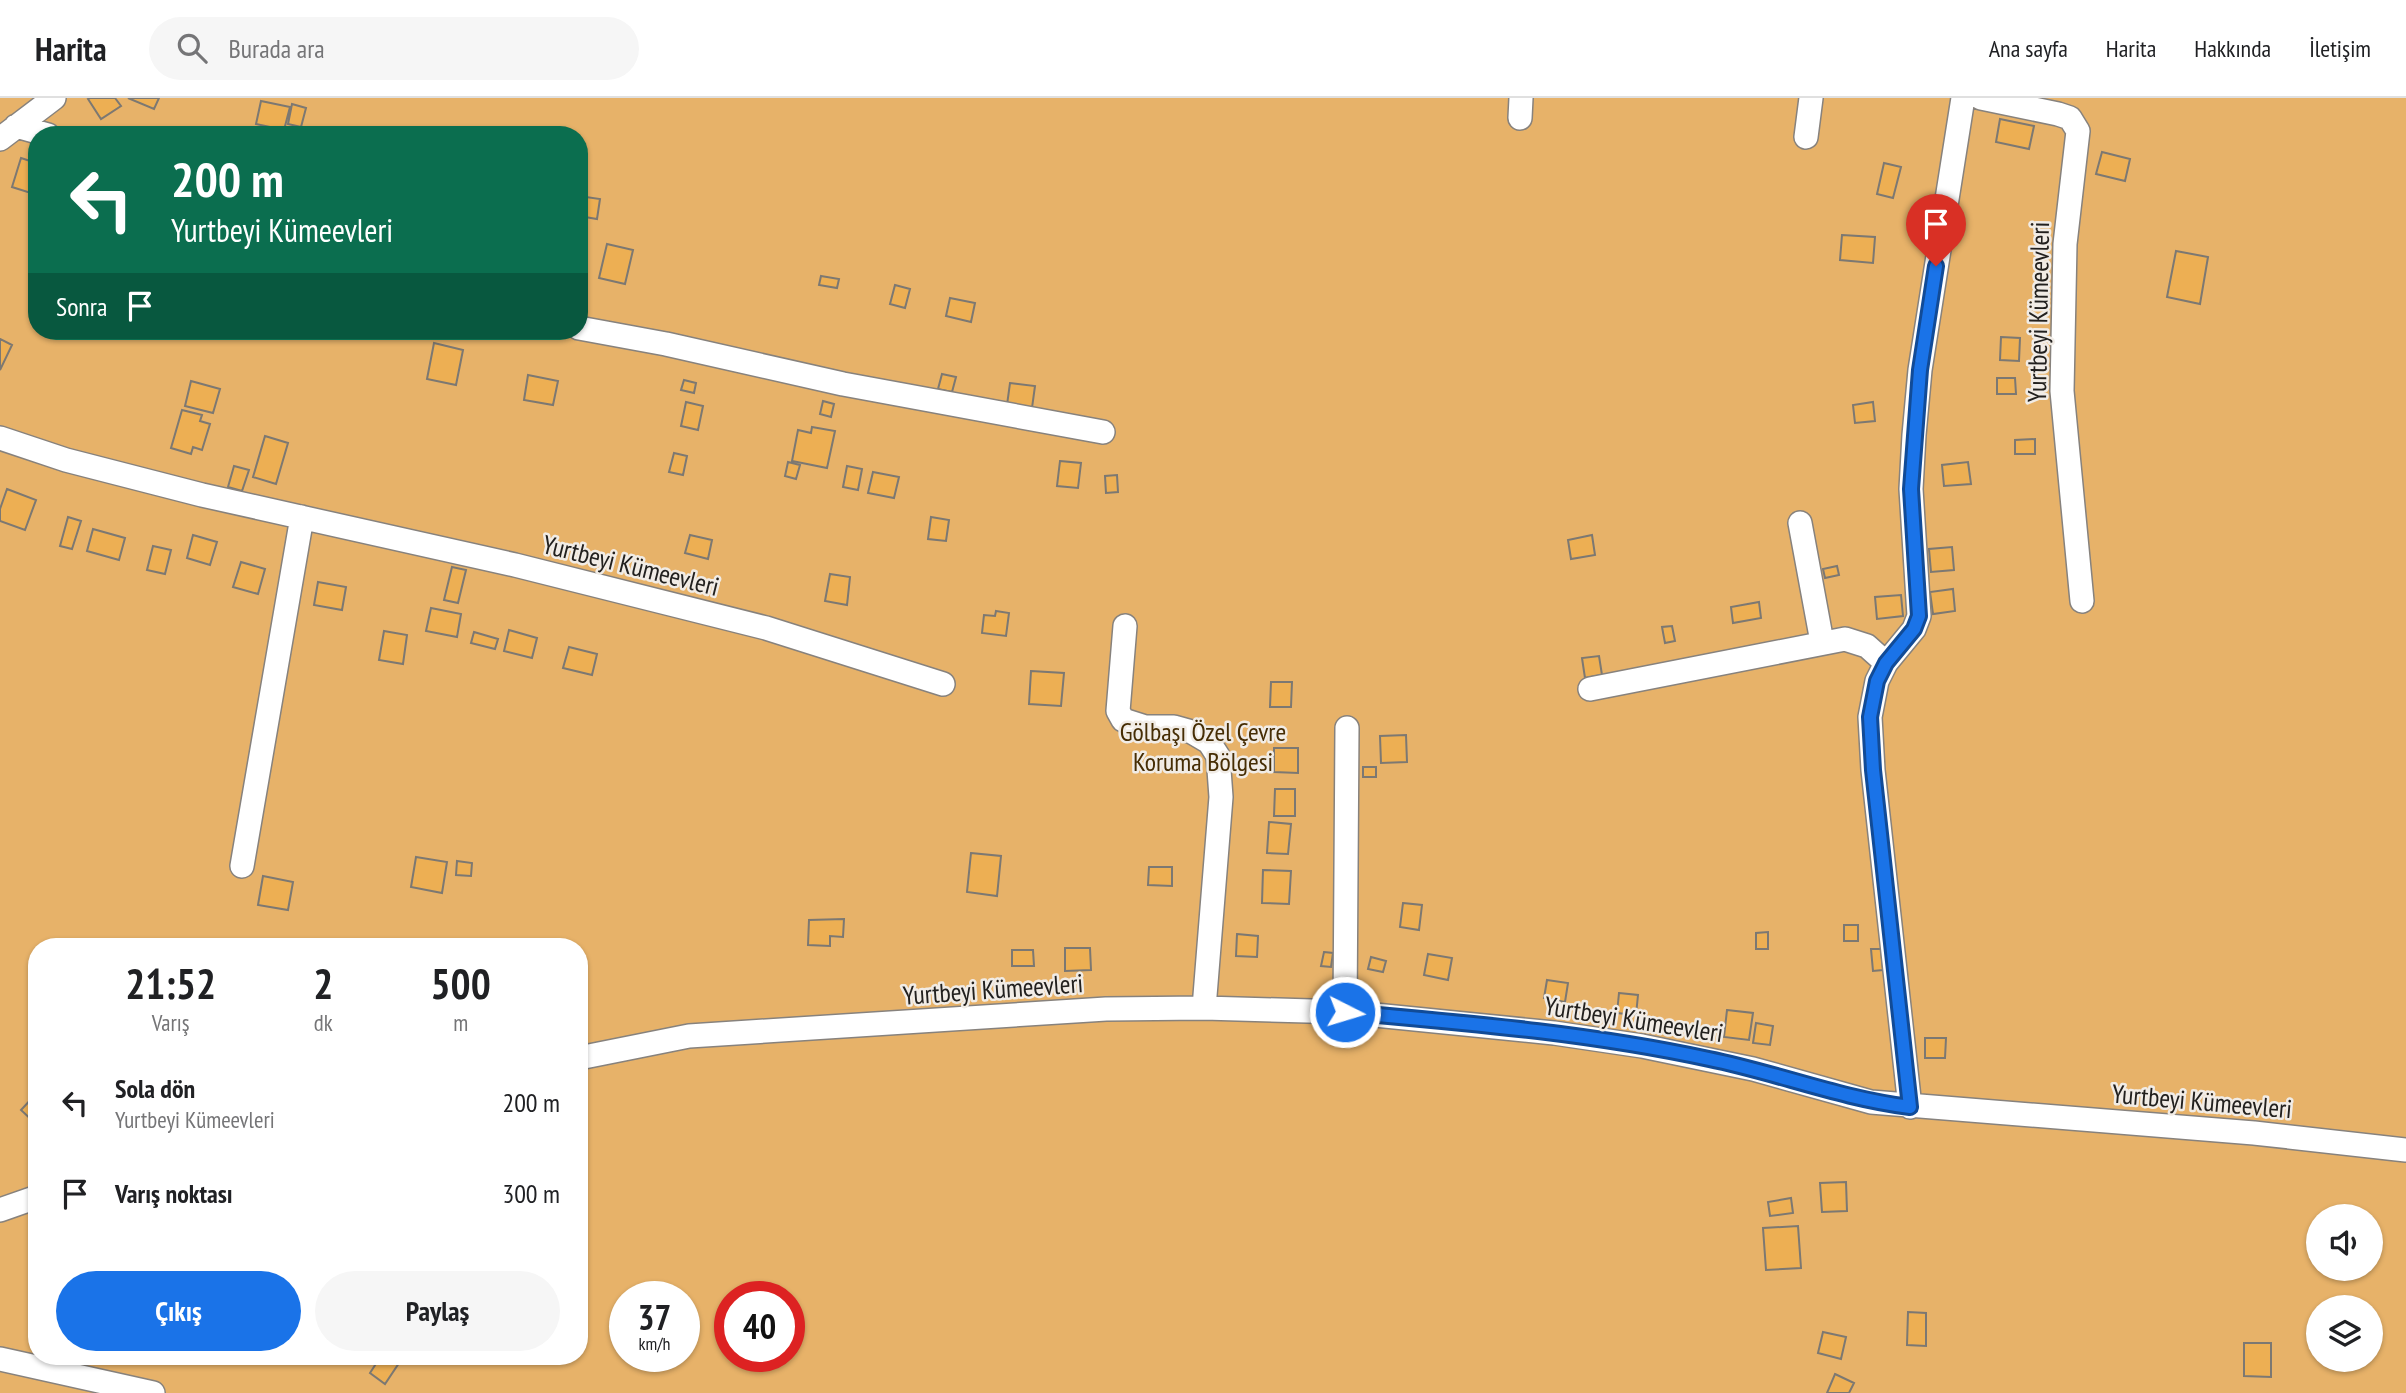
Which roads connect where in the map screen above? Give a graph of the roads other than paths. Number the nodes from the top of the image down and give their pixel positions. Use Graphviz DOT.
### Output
graph roads {
  1 [pos="54,98"];
  2 [pos="1811,98"];
  3 [pos="1962,98"];
  4 [pos="1981,98"];
  5 [pos="8,132"];
  6 [pos="28,134"];
  7 [pos="1806,137"];
  8 [pos="588,330"];
  9 [pos="1103,432"];
  10 [pos="0,438"];
  11 [pos="302,517"];
  12 [pos="1800,523"];
  13 [pos="2082,601"];
  14 [pos="1125,626"];
  15 [pos="1822,642"];
  16 [pos="1886,663"];
  17 [pos="943,684"];
  18 [pos="1590,689"];
  19 [pos="1347,728"];
  20 [pos="242,866"];
  21 [pos="1204,1007"];
  22 [pos="1345,1012"];
  23 [pos="588,1056"];
  24 [pos="1910,1107"];
  25 [pos="2406,1150"];
  26 [pos="28,1200"];
  27 [pos="0,1210"];
  28 [pos="0,1359"];
  29 [pos="153,1393"];
  1 -- 5 [label="street"];
  2 -- 7 [label="street"];
  3 -- 16 [label="street"];
  4 -- 13 [label="street, Yurtbeyi Kümeevleri"];
  5 -- 6 [label="street"];
  8 -- 9 [label="street"];
  10 -- 11 [label="street, Yurtbeyi Kümeevleri"];
  11 -- 17 [label="street, Yurtbeyi Kümeevleri"];
  11 -- 20 [label="street"];
  12 -- 15 [label="street"];
  14 -- 21 [label="street"];
  15 -- 16 [label="street"];
  15 -- 18 [label="street"];
  16 -- 24 [label="street"];
  19 -- 22 [label="street"];
  21 -- 22 [label="street, Yurtbeyi Kümeevleri"];
  21 -- 23 [label="street, Yurtbeyi Kümeevleri"];
  22 -- 24 [label="street, Yurtbeyi Kümeevleri"];
  24 -- 25 [label="street, Yurtbeyi Kümeevleri"];
  26 -- 27 [label="street"];
  28 -- 29 [label="street"];
}
